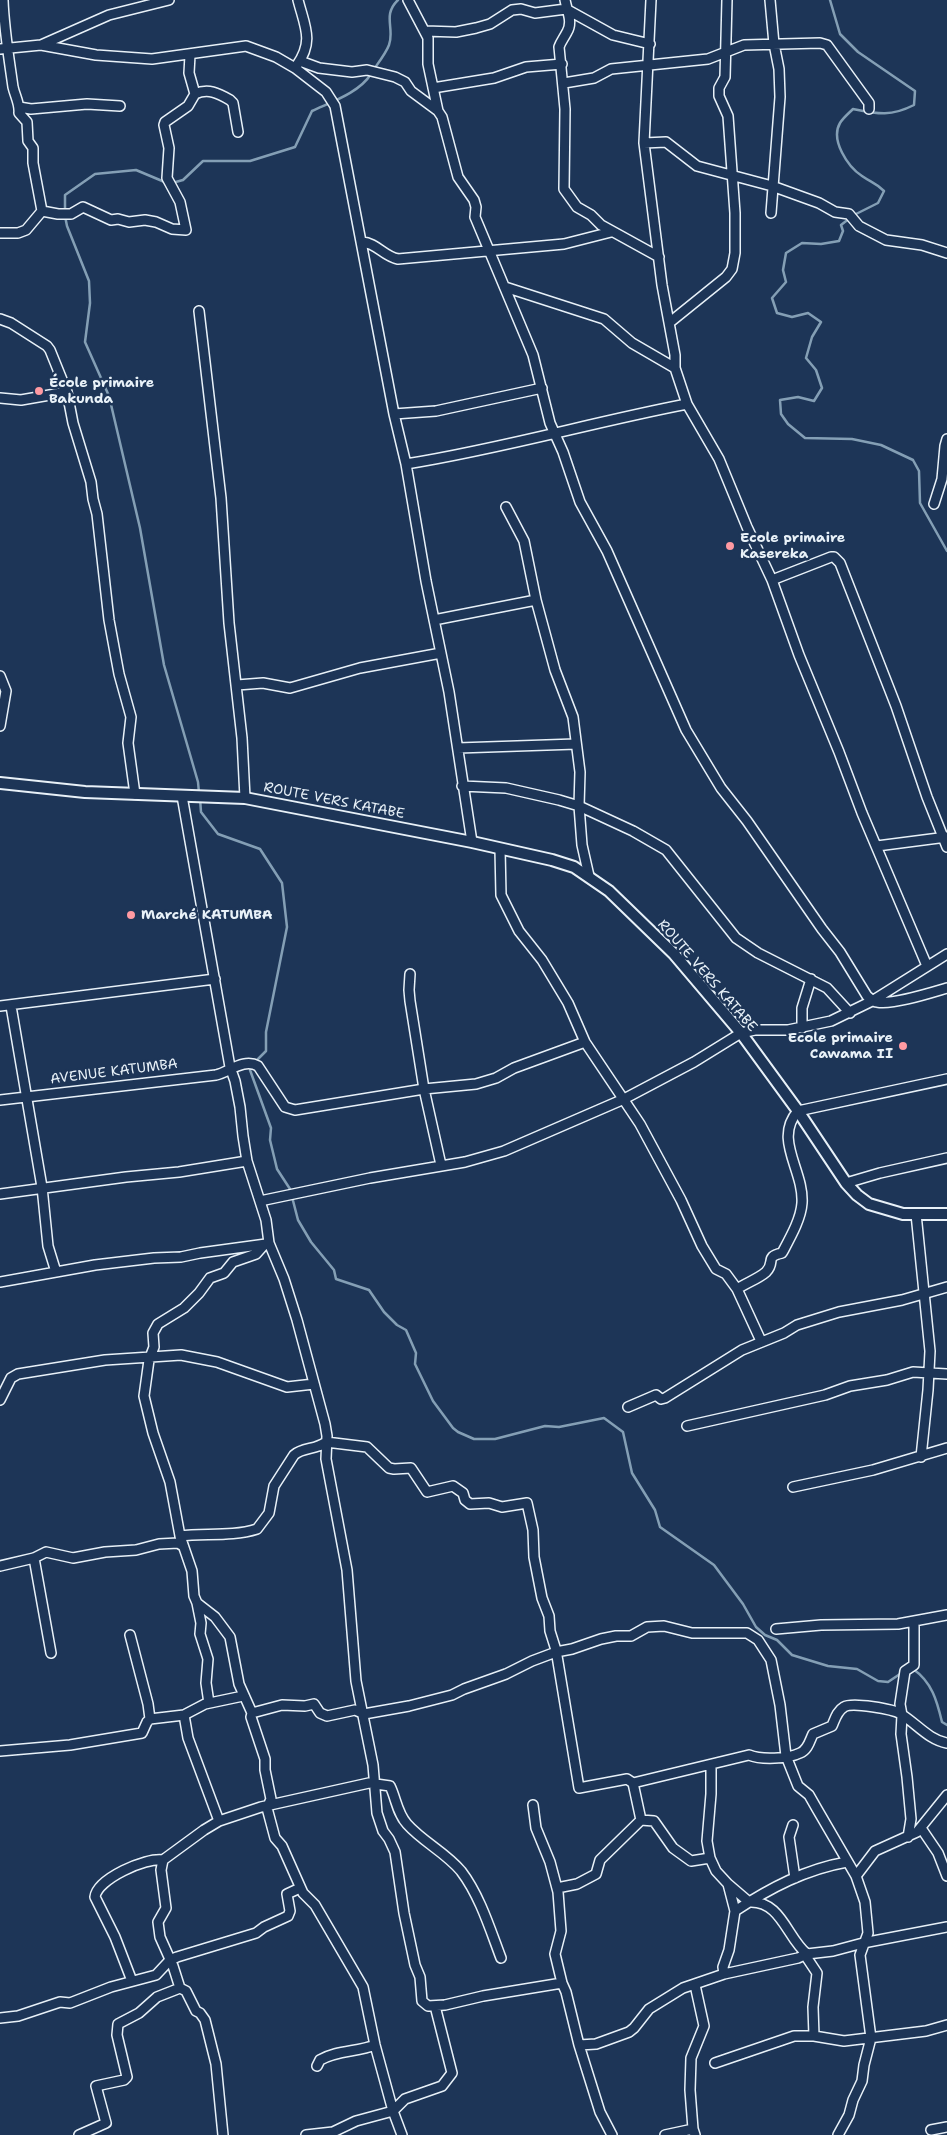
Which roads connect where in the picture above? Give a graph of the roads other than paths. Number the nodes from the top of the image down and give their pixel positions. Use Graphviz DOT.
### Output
graph roads {
  1 [pos="3,0"];
  2 [pos="169,0"];
  3 [pos="298,0"];
  4 [pos="408,0"];
  5 [pos="652,0"];
  6 [pos="727,0"];
  7 [pos="770,0"];
  8 [pos="155,1"];
  9 [pos="566,5"];
  10 [pos="425,31"];
  11 [pos="650,44"];
  12 [pos="774,44"];
  13 [pos="41,45"];
  14 [pos="4,49"];
  15 [pos="726,51"];
  16 [pos="190,54"];
  17 [pos="297,64"];
  18 [pos="562,64"];
  19 [pos="649,65"];
  20 [pos="564,83"];
  21 [pos="433,88"];
  22 [pos="194,94"];
  23 [pos="120,106"];
  24 [pos="20,107"];
  25 [pos="869,109"];
  26 [pos="438,111"];
  27 [pos="238,132"];
  28 [pos="644,143"];
  29 [pos="732,176"];
  30 [pos="772,186"];
  31 [pos="42,211"];
  32 [pos="771,214"];
  33 [pos="611,232"];
  34 [pos="0,234"];
  35 [pos="362,242"];
  36 [pos="491,251"];
  37 [pos="947,253"];
  38 [pos="659,257"];
  39 [pos="505,287"];
  40 [pos="199,311"];
  41 [pos="0,319"];
  42 [pos="669,323"];
  43 [pos="675,368"];
  44 [pos="542,388"];
  45 [pos="67,392"];
  46 [pos="0,398"];
  47 [pos="687,404"];
  48 [pos="394,414"];
  49 [pos="553,433"];
  50 [pos="947,439"];
  51 [pos="406,464"];
  52 [pos="934,504"];
  53 [pos="506,507"];
  54 [pos="772,580"];
  55 [pos="536,600"];
  56 [pos="434,620"];
  57 [pos="441,652"];
  58 [pos="0,676"];
  59 [pos="237,685"];
  60 [pos="0,726"];
  61 [pos="576,744"];
  62 [pos="458,748"];
  63 [pos="0,783"];
  64 [pos="462,786"];
  65 [pos="135,794"];
  66 [pos="187,796"];
  67 [pos="245,798"];
  68 [pos="579,806"];
  69 [pos="945,837"];
  70 [pos="472,842"];
  71 [pos="877,846"];
  72 [pos="947,847"];
  73 [pos="500,849"];
  74 [pos="589,876"];
  75 [pos="947,954"];
  76 [pos="927,966"];
  77 [pos="410,974"];
  78 [pos="215,979"];
  79 [pos="811,979"];
  80 [pos="947,988"];
  81 [pos="872,1001"];
  82 [pos="0,1006"];
  83 [pos="11,1006"];
  84 [pos="850,1013"];
  85 [pos="802,1028"];
  86 [pos="741,1033"];
  87 [pos="584,1042"];
  88 [pos="230,1068"];
  89 [pos="947,1079"];
  90 [pos="424,1089"];
  91 [pos="26,1097"];
  92 [pos="624,1099"];
  93 [pos="0,1100"];
  94 [pos="798,1111"];
  95 [pos="947,1158"];
  96 [pos="247,1161"];
  97 [pos="441,1165"];
  98 [pos="846,1183"];
  99 [pos="42,1187"];
  100 [pos="0,1194"];
  101 [pos="260,1201"];
  102 [pos="916,1214"];
  103 [pos="947,1214"];
  104 [pos="266,1244"];
  105 [pos="56,1272"];
  106 [pos="0,1282"];
  107 [pos="947,1287"];
  108 [pos="737,1288"];
  109 [pos="924,1294"];
  110 [pos="761,1341"];
  111 [pos="150,1356"];
  112 [pos="928,1372"];
  113 [pos="947,1374"];
  114 [pos="314,1384"];
  115 [pos="0,1400"];
  116 [pos="628,1407"];
  117 [pos="687,1426"];
  118 [pos="326,1442"];
  119 [pos="947,1448"];
  120 [pos="921,1457"];
  121 [pos="794,1487"];
  122 [pos="180,1536"];
  123 [pos="183,1546"];
  124 [pos="34,1558"];
  125 [pos="0,1566"];
  126 [pos="197,1603"];
  127 [pos="947,1615"];
  128 [pos="914,1621"];
  129 [pos="776,1629"];
  130 [pos="130,1635"];
  131 [pos="556,1652"];
  132 [pos="51,1653"];
  133 [pos="243,1696"];
  134 [pos="209,1703"];
  135 [pos="252,1713"];
  136 [pos="184,1714"];
  137 [pos="364,1714"];
  138 [pos="902,1715"];
  139 [pos="150,1719"];
  140 [pos="947,1743"];
  141 [pos="0,1750"];
  142 [pos="786,1756"];
  143 [pos="711,1765"];
  144 [pos="633,1783"];
  145 [pos="375,1784"];
  146 [pos="947,1795"];
  147 [pos="268,1804"];
  148 [pos="533,1805"];
  149 [pos="641,1820"];
  150 [pos="219,1821"];
  151 [pos="792,1825"];
  152 [pos="920,1828"];
  153 [pos="908,1837"];
  154 [pos="710,1858"];
  155 [pos="163,1860"];
  156 [pos="847,1862"];
  157 [pos="856,1876"];
  158 [pos="947,1876"];
  159 [pos="795,1878"];
  160 [pos="728,1884"];
  161 [pos="300,1888"];
  162 [pos="557,1888"];
  163 [pos="749,1902"];
  164 [pos="736,1911"];
  165 [pos="947,1927"];
  166 [pos="863,1943"];
  167 [pos="806,1954"];
  168 [pos="500,1958"];
  169 [pos="170,1960"];
  170 [pos="724,1974"];
  171 [pos="132,1981"];
  172 [pos="562,1983"];
  173 [pos="695,1985"];
  174 [pos="180,1988"];
  175 [pos="435,2006"];
  176 [pos="0,2018"];
  177 [pos="947,2025"];
  178 [pos="814,2036"];
  179 [pos="871,2038"];
  180 [pos="375,2045"];
  181 [pos="579,2045"];
  182 [pos="715,2063"];
  183 [pos="318,2066"];
  184 [pos="393,2111"];
  185 [pos="947,2126"];
  186 [pos="931,2130"];
  187 [pos="694,2132"];
  188 [pos="333,2133"];
  189 [pos="79,2135"];
  190 [pos="223,2135"];
  191 [pos="306,2135"];
  192 [pos="402,2135"];
  193 [pos="612,2135"];
  194 [pos="665,2135"];
  195 [pos="838,2135"];
  1 -- 14 [label="street"];
  2 -- 8 [label="street"];
  3 -- 17 [label="street"];
  4 -- 10 [label="street"];
  5 -- 11 [label="street"];
  6 -- 15 [label="street"];
  7 -- 12 [label="street"];
  8 -- 13 [label="street"];
  9 -- 10 [label="street"];
  9 -- 11 [label="street"];
  9 -- 18 [label="street"];
  10 -- 21 [label="street"];
  11 -- 19 [label="street"];
  12 -- 15 [label="street"];
  12 -- 25 [label="street"];
  12 -- 30 [label="street"];
  13 -- 14 [label="street"];
  13 -- 16 [label="street"];
  14 -- 24 [label="street"];
  15 -- 19 [label="street"];
  15 -- 29 [label="street"];
  16 -- 17 [label="street"];
  16 -- 22 [label="street"];
  17 -- 26 [label="street"];
  17 -- 35 [label="street"];
  18 -- 20 [label="street"];
  18 -- 21 [label="street"];
  19 -- 20 [label="street"];
  19 -- 28 [label="street"];
  20 -- 33 [label="street"];
  21 -- 26 [label="street"];
  22 -- 27 [label="street"];
  22 -- 31 [label="street"];
  23 -- 24 [label="street"];
  24 -- 31 [label="street"];
  26 -- 36 [label="street"];
  28 -- 29 [label="street"];
  28 -- 38 [label="street"];
  29 -- 30 [label="street"];
  29 -- 42 [label="street"];
  30 -- 32 [label="street"];
  30 -- 37 [label="street"];
  31 -- 34 [label="street"];
  33 -- 36 [label="street"];
  33 -- 38 [label="street"];
  35 -- 36 [label="street"];
  35 -- 48 [label="street"];
  36 -- 39 [label="street"];
  38 -- 42 [label="street"];
  39 -- 43 [label="street"];
  39 -- 44 [label="street"];
  40 -- 59 [label="street"];
  41 -- 45 [label="street"];
  42 -- 43 [label="street"];
  43 -- 47 [label="street"];
  44 -- 48 [label="street"];
  44 -- 49 [label="street"];
  45 -- 46 [label="street"];
  45 -- 65 [label="street"];
  47 -- 49 [label="street"];
  47 -- 54 [label="street"];
  48 -- 51 [label="street"];
  49 -- 51 [label="street"];
  49 -- 81 [label="street"];
  50 -- 52 [label="street"];
  51 -- 56 [label="street"];
  53 -- 55 [label="street"];
  54 -- 69 [label="street"];
  54 -- 71 [label="street"];
  55 -- 56 [label="street"];
  55 -- 61 [label="street"];
  56 -- 57 [label="street"];
  57 -- 59 [label="street"];
  57 -- 62 [label="street"];
  58 -- 60 [label="street"];
  59 -- 67 [label="street"];
  61 -- 62 [label="street"];
  61 -- 68 [label="street"];
  62 -- 64 [label="street"];
  63 -- 65 [label="street, ROUTE VERS KATABE"];
  64 -- 68 [label="street"];
  64 -- 70 [label="street"];
  65 -- 66 [label="street, ROUTE VERS KATABE"];
  66 -- 67 [label="street, ROUTE VERS KATABE"];
  66 -- 78 [label="street"];
  67 -- 70 [label="street, ROUTE VERS KATABE"];
  68 -- 74 [label="street"];
  68 -- 79 [label="street"];
  69 -- 71 [label="street"];
  69 -- 72 [label="street"];
  70 -- 73 [label="street, ROUTE VERS KATABE"];
  71 -- 76 [label="street"];
  73 -- 74 [label="street, ROUTE VERS KATABE"];
  73 -- 87 [label="street"];
  74 -- 86 [label="street, ROUTE VERS KATABE"];
  75 -- 76 [label="street"];
  76 -- 81 [label="street"];
  77 -- 90 [label="street"];
  78 -- 83 [label="street"];
  78 -- 88 [label="street"];
  79 -- 84 [label="street"];
  79 -- 85 [label="street"];
  80 -- 81 [label="street"];
  81 -- 84 [label="street"];
  82 -- 83 [label="street"];
  83 -- 91 [label="street"];
  84 -- 85 [label="street"];
  85 -- 86 [label="street"];
  86 -- 92 [label="street"];
  86 -- 94 [label="street, ROUTE VERS KATABE"];
  87 -- 90 [label="street"];
  87 -- 92 [label="street"];
  88 -- 90 [label="street, AVENUE KATUMBA"];
  88 -- 91 [label="street, AVENUE KATUMBA"];
  88 -- 96 [label="street"];
  89 -- 94 [label="street"];
  90 -- 97 [label="street"];
  91 -- 93 [label="street, AVENUE KATUMBA"];
  91 -- 99 [label="street"];
  92 -- 97 [label="street"];
  92 -- 108 [label="street"];
  94 -- 98 [label="street, ROUTE VERS KATABE"];
  94 -- 108 [label="street"];
  95 -- 98 [label="street"];
  96 -- 99 [label="street"];
  96 -- 101 [label="street"];
  97 -- 101 [label="street"];
  98 -- 102 [label="street, ROUTE VERS KATABE"];
  99 -- 100 [label="street"];
  99 -- 105 [label="street"];
  101 -- 104 [label="street"];
  102 -- 103 [label="street, ROUTE VERS KATABE"];
  102 -- 109 [label="street"];
  104 -- 105 [label="street"];
  104 -- 111 [label="street"];
  104 -- 114 [label="street"];
  105 -- 106 [label="street"];
  107 -- 109 [label="street"];
  108 -- 110 [label="street"];
  109 -- 110 [label="street"];
  109 -- 112 [label="street"];
  110 -- 116 [label="street"];
  111 -- 114 [label="street"];
  111 -- 115 [label="street"];
  111 -- 122 [label="street"];
  112 -- 113 [label="street"];
  112 -- 117 [label="street"];
  112 -- 120 [label="street"];
  114 -- 118 [label="street"];
  118 -- 122 [label="street"];
  118 -- 131 [label="street"];
  118 -- 137 [label="street"];
  119 -- 120 [label="street"];
  120 -- 121 [label="street"];
  122 -- 123 [label="street"];
  123 -- 124 [label="street"];
  123 -- 126 [label="street"];
  124 -- 125 [label="street"];
  124 -- 132 [label="street"];
  126 -- 133 [label="street"];
  126 -- 134 [label="street"];
  127 -- 128 [label="street"];
  128 -- 129 [label="street"];
  128 -- 138 [label="street"];
  130 -- 139 [label="street"];
  131 -- 137 [label="street"];
  131 -- 142 [label="street"];
  131 -- 144 [label="street"];
  133 -- 134 [label="street"];
  133 -- 135 [label="street"];
  134 -- 136 [label="street"];
  135 -- 137 [label="street"];
  135 -- 147 [label="street"];
  136 -- 139 [label="street"];
  136 -- 150 [label="street"];
  137 -- 145 [label="street"];
  138 -- 140 [label="street"];
  138 -- 142 [label="street"];
  138 -- 153 [label="street"];
  139 -- 141 [label="street"];
  142 -- 143 [label="street"];
  142 -- 156 [label="street"];
  143 -- 144 [label="street"];
  143 -- 154 [label="street"];
  144 -- 149 [label="street"];
  145 -- 147 [label="street"];
  145 -- 168 [label="street"];
  145 -- 175 [label="street"];
  146 -- 152 [label="street"];
  147 -- 150 [label="street"];
  147 -- 161 [label="street"];
  148 -- 162 [label="street"];
  149 -- 154 [label="street"];
  149 -- 162 [label="street"];
  150 -- 155 [label="street"];
  151 -- 159 [label="street"];
  152 -- 153 [label="street"];
  152 -- 158 [label="street"];
  153 -- 157 [label="street"];
  154 -- 160 [label="street"];
  155 -- 169 [label="street"];
  155 -- 171 [label="street"];
  156 -- 157 [label="street"];
  156 -- 159 [label="street"];
  157 -- 166 [label="street"];
  159 -- 163 [label="street"];
  160 -- 163 [label="street"];
  160 -- 164 [label="street"];
  161 -- 169 [label="street"];
  161 -- 180 [label="street"];
  162 -- 172 [label="street"];
  163 -- 164 [label="street"];
  163 -- 167 [label="street"];
  164 -- 170 [label="street"];
  165 -- 166 [label="street"];
  166 -- 167 [label="street"];
  166 -- 179 [label="street"];
  167 -- 170 [label="street"];
  167 -- 178 [label="street"];
  169 -- 171 [label="street"];
  169 -- 174 [label="street"];
  170 -- 173 [label="street"];
  171 -- 176 [label="street"];
  172 -- 175 [label="street"];
  172 -- 181 [label="street"];
  173 -- 181 [label="street"];
  173 -- 187 [label="street"];
  174 -- 189 [label="street"];
  174 -- 190 [label="street"];
  175 -- 184 [label="street"];
  177 -- 179 [label="street"];
  178 -- 179 [label="street"];
  178 -- 182 [label="street"];
  179 -- 195 [label="street"];
  180 -- 183 [label="street"];
  180 -- 184 [label="street"];
  181 -- 193 [label="street"];
  184 -- 188 [label="street"];
  184 -- 192 [label="street"];
  185 -- 186 [label="street"];
  187 -- 194 [label="street"];
  188 -- 191 [label="street"];
}
